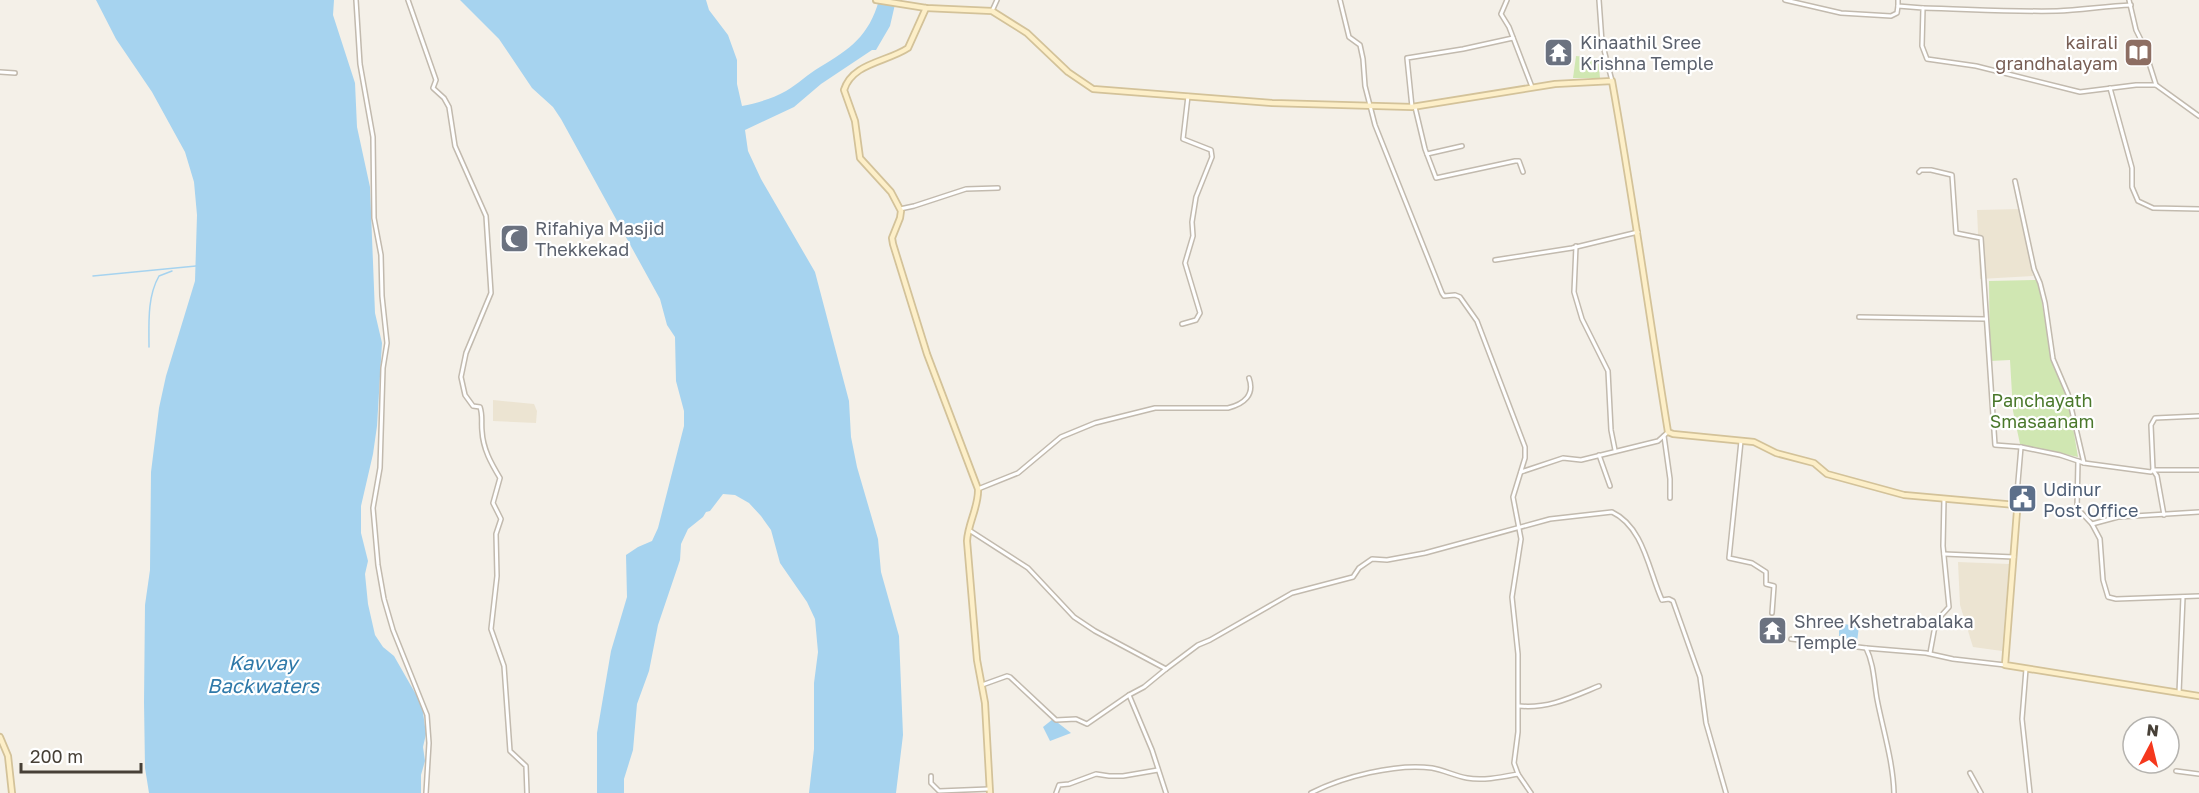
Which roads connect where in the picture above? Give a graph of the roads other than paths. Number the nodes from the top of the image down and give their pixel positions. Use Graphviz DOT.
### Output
graph roads {
  1 [pos="356,0"];
  2 [pos="408,0"];
  3 [pos="876,0"];
  4 [pos="997,0"];
  5 [pos="1340,0"];
  6 [pos="1507,0"];
  7 [pos="1599,0"];
  8 [pos="1785,0"];
  9 [pos="1898,0"];
  10 [pos="2129,0"];
  11 [pos="2131,5"];
  12 [pos="1898,6"];
  13 [pos="927,8"];
  14 [pos="1923,8"];
  15 [pos="992,11"];
  16 [pos="1513,38"];
  17 [pos="0,72"];
  18 [pos="15,73"];
  19 [pos="1612,81"];
  20 [pos="2156,85"];
  21 [pos="1532,87"];
  22 [pos="2110,88"];
  23 [pos="1188,96"];
  24 [pos="1369,105"];
  25 [pos="1414,107"];
  26 [pos="2199,116"];
  27 [pos="1462,146"];
  28 [pos="1427,154"];
  29 [pos="1523,172"];
  30 [pos="1919,172"];
  31 [pos="2015,181"];
  32 [pos="998,188"];
  33 [pos="900,209"];
  34 [pos="2199,209"];
  35 [pos="1638,232"];
  36 [pos="1576,246"];
  37 [pos="1495,260"];
  38 [pos="1859,317"];
  39 [pos="1986,319"];
  40 [pos="1182,324"];
  41 [pos="1250,378"];
  42 [pos="2199,416"];
  43 [pos="1666,434"];
  44 [pos="1741,441"];
  45 [pos="2021,447"];
  46 [pos="1615,450"];
  47 [pos="1599,454"];
  48 [pos="2078,461"];
  49 [pos="2084,463"];
  50 [pos="2152,470"];
  51 [pos="2199,470"];
  52 [pos="1521,472"];
  53 [pos="1610,486"];
  54 [pos="978,489"];
  55 [pos="1670,498"];
  56 [pos="1944,498"];
  57 [pos="2016,505"];
  58 [pos="2199,512"];
  59 [pos="2164,515"];
  60 [pos="2092,524"];
  61 [pos="1519,527"];
  62 [pos="968,529"];
  63 [pos="1944,554"];
  64 [pos="2014,557"];
  65 [pos="2199,596"];
  66 [pos="2184,597"];
  67 [pos="1772,613"];
  68 [pos="1791,639"];
  69 [pos="1866,648"];
  70 [pos="1930,653"];
  71 [pos="2005,665"];
  72 [pos="1166,669"];
  73 [pos="2026,669"];
  74 [pos="982,685"];
  75 [pos="1599,686"];
  76 [pos="2179,693"];
  77 [pos="1129,695"];
  78 [pos="2199,696"];
  79 [pos="1519,706"];
  80 [pos="0,737"];
  81 [pos="1158,770"];
  82 [pos="1970,772"];
  83 [pos="2181,772"];
  84 [pos="1518,774"];
  85 [pos="2199,774"];
  86 [pos="931,776"];
  87 [pos="989,791"];
  88 [pos="12,793"];
  89 [pos="426,793"];
  90 [pos="526,793"];
  91 [pos="1056,793"];
  92 [pos="1166,793"];
  93 [pos="1311,793"];
  94 [pos="1531,793"];
  95 [pos="1726,793"];
  96 [pos="1894,793"];
  97 [pos="1981,793"];
  98 [pos="2030,793"];
  1 -- 89 [label="street"];
  2 -- 90 [label="street"];
  3 -- 13 [label="main road"];
  4 -- 15 [label="street"];
  5 -- 24 [label="street"];
  6 -- 16 [label="street"];
  7 -- 19 [label="street"];
  8 -- 12 [label="street"];
  9 -- 12 [label="street"];
  10 -- 11 [label="street"];
  11 -- 14 [label="street"];
  11 -- 20 [label="street"];
  12 -- 14 [label="street"];
  13 -- 15 [label="main road"];
  13 -- 33 [label="main road"];
  14 -- 22 [label="street"];
  15 -- 23 [label="main road"];
  16 -- 21 [label="street"];
  16 -- 25 [label="street"];
  17 -- 18 [label="street"];
  19 -- 21 [label="main road"];
  19 -- 35 [label="main road"];
  20 -- 22 [label="street"];
  20 -- 26 [label="street"];
  21 -- 25 [label="main road"];
  22 -- 34 [label="street"];
  23 -- 24 [label="main road"];
  23 -- 40 [label="street"];
  24 -- 25 [label="main road"];
  24 -- 52 [label="street"];
  25 -- 28 [label="street"];
  27 -- 28 [label="street"];
  28 -- 29 [label="street"];
  30 -- 39 [label="street"];
  31 -- 49 [label="street"];
  32 -- 33 [label="street"];
  33 -- 54 [label="main road"];
  35 -- 36 [label="street"];
  35 -- 43 [label="main road"];
  36 -- 37 [label="street"];
  36 -- 46 [label="street"];
  38 -- 39 [label="street"];
  39 -- 45 [label="street"];
  41 -- 54 [label="street"];
  42 -- 50 [label="street"];
  43 -- 44 [label="main road"];
  43 -- 46 [label="street"];
  43 -- 55 [label="street"];
  44 -- 56 [label="main road"];
  44 -- 67 [label="street"];
  45 -- 48 [label="street"];
  45 -- 57 [label="street"];
  46 -- 47 [label="street"];
  47 -- 52 [label="street"];
  47 -- 53 [label="street"];
  48 -- 49 [label="street"];
  48 -- 60 [label="street"];
  49 -- 50 [label="street"];
  50 -- 51 [label="street"];
  50 -- 59 [label="street"];
  52 -- 61 [label="street"];
  54 -- 62 [label="main road"];
  56 -- 57 [label="main road"];
  56 -- 63 [label="street"];
  57 -- 64 [label="main road"];
  58 -- 59 [label="street"];
  59 -- 60 [label="street"];
  60 -- 66 [label="street"];
  61 -- 72 [label="street"];
  61 -- 79 [label="street"];
  61 -- 95 [label="street"];
  62 -- 72 [label="street"];
  62 -- 74 [label="main road"];
  63 -- 64 [label="street"];
  63 -- 70 [label="street"];
  64 -- 71 [label="main road"];
  65 -- 66 [label="street"];
  66 -- 76 [label="street"];
  68 -- 69 [label="street"];
  69 -- 70 [label="street"];
  69 -- 96 [label="street"];
  70 -- 71 [label="street"];
  71 -- 73 [label="main road"];
  72 -- 77 [label="street"];
  73 -- 76 [label="main road"];
  73 -- 98 [label="street"];
  74 -- 77 [label="street"];
  74 -- 87 [label="main road"];
  75 -- 79 [label="street"];
  76 -- 78 [label="main road"];
  77 -- 81 [label="street"];
  79 -- 84 [label="street"];
  80 -- 88 [label="main road"];
  81 -- 91 [label="street"];
  81 -- 92 [label="street"];
  82 -- 97 [label="street"];
  83 -- 85 [label="street"];
  84 -- 93 [label="street"];
  84 -- 94 [label="street"];
  86 -- 87 [label="street"];
}
